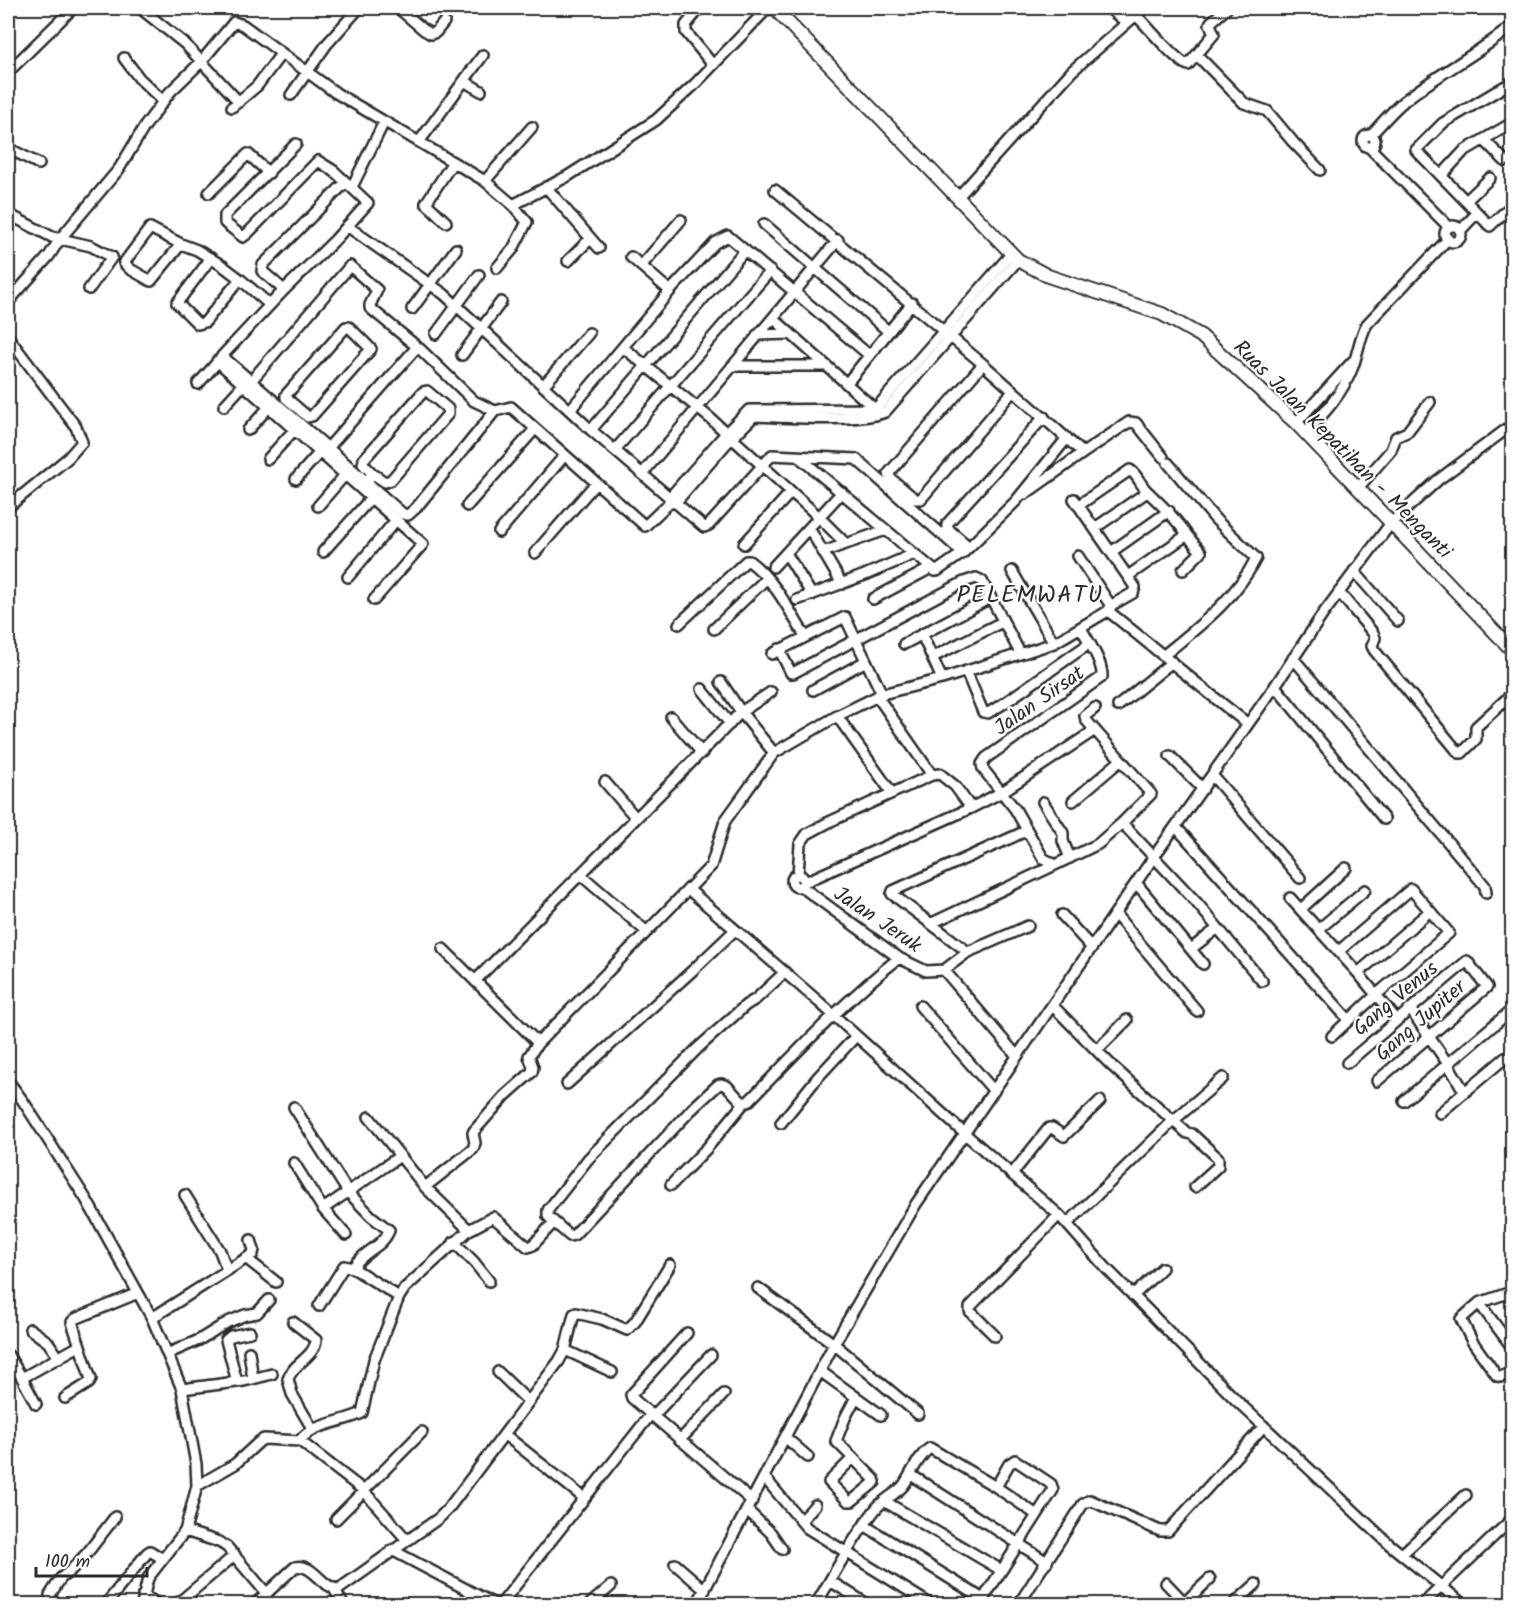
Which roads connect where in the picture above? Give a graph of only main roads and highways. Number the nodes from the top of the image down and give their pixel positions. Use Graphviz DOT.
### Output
graph roads {
  1 [pos="774,8"];
  2 [pos="1512,651"];
  1 -- 2 [label="main road, Ruas Jalan Kepatihan - Menganti"];
}
